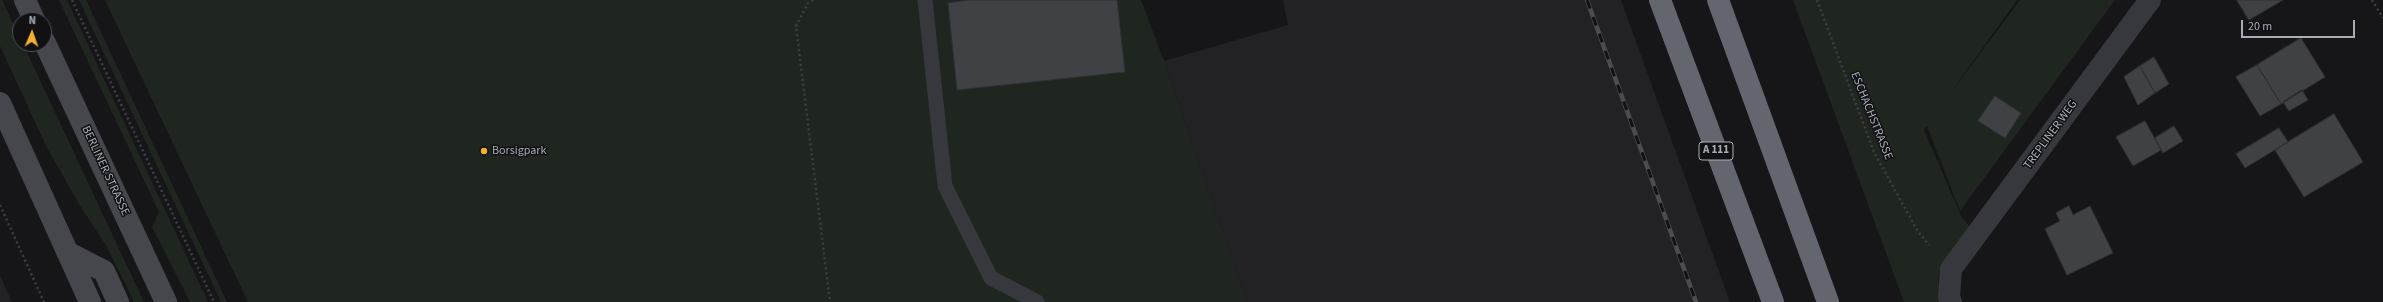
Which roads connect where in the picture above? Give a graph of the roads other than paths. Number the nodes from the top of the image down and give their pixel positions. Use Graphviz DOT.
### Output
graph roads {
  1 [pos="25,0"];
  2 [pos="925,0"];
  3 [pos="1660,0"];
  4 [pos="1718,0"];
  5 [pos="2150,0"];
  6 [pos="30,12"];
  7 [pos="49,52"];
  8 [pos="0,103"];
  9 [pos="67,252"];
  10 [pos="90,302"];
  11 [pos="118,302"];
  12 [pos="166,302"];
  13 [pos="1037,302"];
  14 [pos="1773,302"];
  15 [pos="1828,302"];
  16 [pos="1951,302"];
  1 -- 6 [label="main road"];
  2 -- 13 [label="lane"];
  3 -- 14 [label="highway, A 111"];
  4 -- 15 [label="highway"];
  5 -- 16 [label="street, TREPLINER WEG"];
  7 -- 12 [label="main road, BERLINER STRASSE"];
  8 -- 9 [label="main road"];
  9 -- 10 [label="main road"];
  9 -- 11 [label="main road"];
}
